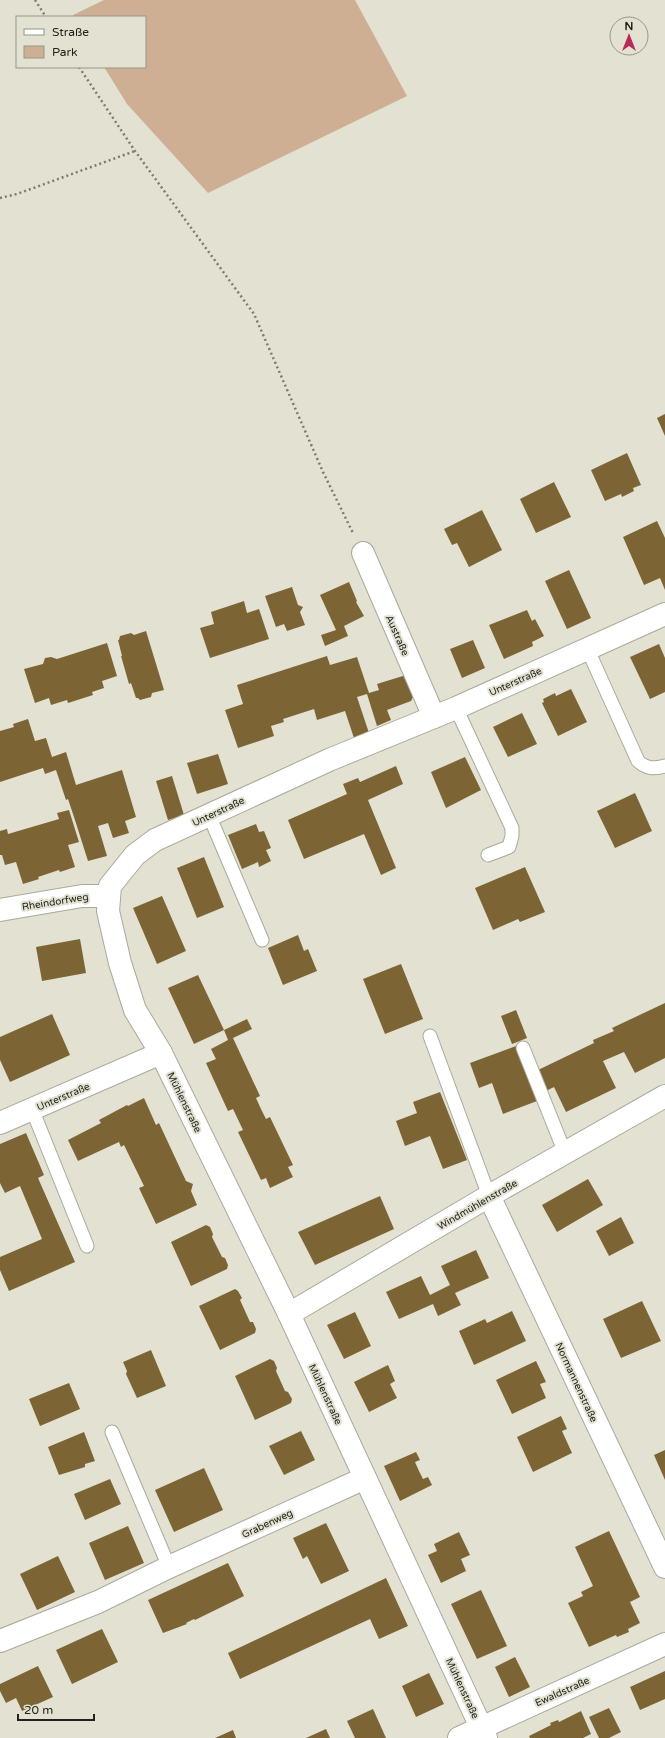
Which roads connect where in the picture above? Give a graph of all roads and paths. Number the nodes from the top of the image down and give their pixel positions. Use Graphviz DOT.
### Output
graph roads {
  1 [pos="35,0"];
  2 [pos="45,16"];
  3 [pos="80,68"];
  4 [pos="135,151"];
  5 [pos="0,198"];
  6 [pos="363,554"];
  7 [pos="665,614"];
  8 [pos="587,648"];
  9 [pos="456,708"];
  10 [pos="434,717"];
  11 [pos="665,766"];
  12 [pos="209,815"];
  13 [pos="488,855"];
  14 [pos="109,896"];
  15 [pos="0,910"];
  16 [pos="262,940"];
  17 [pos="430,1036"];
  18 [pos="523,1048"];
  19 [pos="161,1053"];
  20 [pos="665,1096"];
  21 [pos="32,1109"];
  22 [pos="0,1123"];
  23 [pos="565,1153"];
  24 [pos="489,1196"];
  25 [pos="87,1246"];
  26 [pos="289,1314"];
  27 [pos="112,1432"];
  28 [pos="365,1478"];
  29 [pos="169,1567"];
  30 [pos="665,1567"];
  31 [pos="0,1641"];
  32 [pos="665,1644"];
  33 [pos="484,1733"];
  34 [pos="459,1738"];
  1 -- 2 [label="path"];
  3 -- 4 [label="path"];
  4 -- 5 [label="path"];
  4 -- 6 [label="path"];
  6 -- 10 [label="street, Austraße"];
  7 -- 8 [label="street, Unterstraße"];
  8 -- 9 [label="street, Unterstraße"];
  8 -- 11 [label="lane"];
  9 -- 10 [label="street, Unterstraße"];
  9 -- 13 [label="lane"];
  10 -- 12 [label="street, Unterstraße"];
  12 -- 14 [label="street, Unterstraße"];
  12 -- 16 [label="lane"];
  14 -- 15 [label="street, Rheindorfweg"];
  14 -- 19 [label="street, Unterstraße"];
  17 -- 24 [label="lane"];
  18 -- 23 [label="lane"];
  19 -- 21 [label="street, Unterstraße"];
  19 -- 26 [label="street, Mühlenstraße"];
  20 -- 23 [label="street, Windmühlenstraße"];
  21 -- 22 [label="street, Unterstraße"];
  21 -- 25 [label="lane"];
  23 -- 24 [label="street, Windmühlenstraße"];
  24 -- 26 [label="street, Windmühlenstraße"];
  24 -- 30 [label="street, Normannenstraße"];
  26 -- 28 [label="street, Mühlenstraße"];
  27 -- 29 [label="lane"];
  28 -- 29 [label="street, Grabenweg"];
  28 -- 33 [label="street, Mühlenstraße"];
  29 -- 31 [label="street, Grabenweg"];
  32 -- 33 [label="street, Ewaldstraße"];
  33 -- 34 [label="street, Ewaldstraße"];
}
